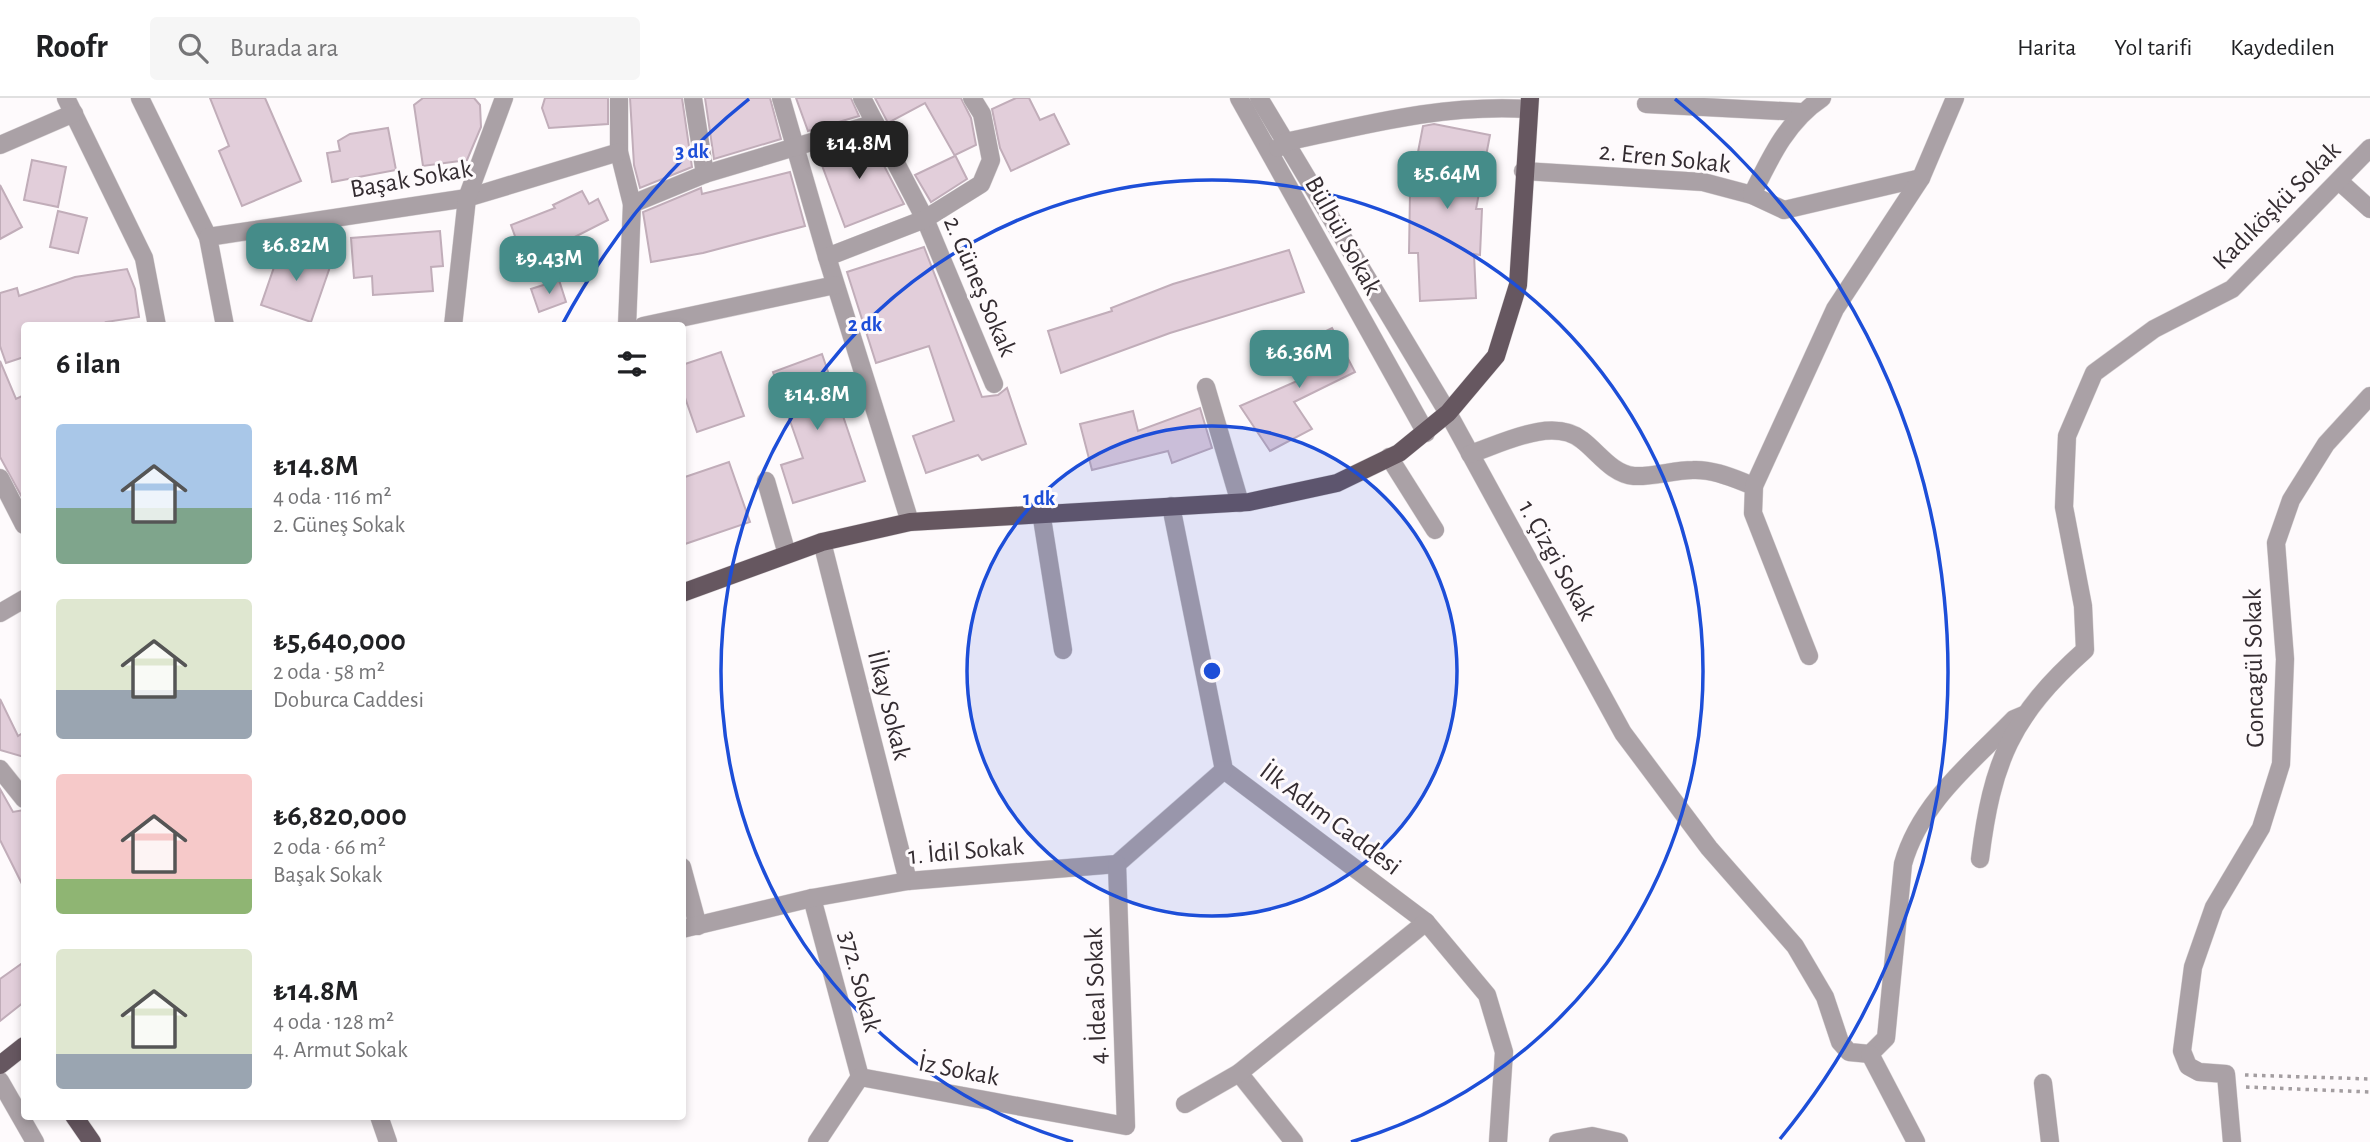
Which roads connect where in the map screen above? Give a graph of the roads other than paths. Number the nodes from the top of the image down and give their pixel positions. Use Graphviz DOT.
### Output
graph roads {
  1 [pos="140,98"];
  2 [pos="504,98"];
  3 [pos="619,98"];
  4 [pos="693,98"];
  5 [pos="781,98"];
  6 [pos="862,98"];
  7 [pos="972,98"];
  8 [pos="1239,98"];
  9 [pos="1259,98"];
  10 [pos="1822,98"];
  11 [pos="1955,98"];
  12 [pos="1529,104"];
  13 [pos="1646,104"];
  14 [pos="70,105"];
  15 [pos="1800,112"];
  16 [pos="875,123"];
  17 [pos="1286,142"];
  18 [pos="0,145"];
  19 [pos="2370,148"];
  20 [pos="796,149"];
  21 [pos="620,152"];
  22 [pos="1269,154"];
  23 [pos="1523,171"];
  24 [pos="705,174"];
  25 [pos="1921,178"];
  26 [pos="2340,182"];
  27 [pos="1752,195"];
  28 [pos="467,198"];
  29 [pos="632,204"];
  30 [pos="2370,209"];
  31 [pos="925,219"];
  32 [pos="208,237"];
  33 [pos="827,257"];
  34 [pos="835,285"];
  35 [pos="156,322"];
  36 [pos="224,322"];
  37 [pos="453,322"];
  38 [pos="627,322"];
  39 [pos="662,322"];
  40 [pos="993,384"];
  41 [pos="1206,387"];
  42 [pos="2370,396"];
  43 [pos="1448,413"];
  44 [pos="1426,433"];
  45 [pos="1470,454"];
  46 [pos="1389,457"];
  47 [pos="0,478"];
  48 [pos="766,481"];
  49 [pos="1754,486"];
  50 [pos="1240,503"];
  51 [pos="1171,506"];
  52 [pos="1041,512"];
  53 [pos="21,518"];
  54 [pos="909,522"];
  55 [pos="1435,530"];
  56 [pos="822,542"];
  57 [pos="787,554"];
  58 [pos="686,592"];
  59 [pos="21,601"];
  60 [pos="0,613"];
  61 [pos="1063,650"];
  62 [pos="1809,656"];
  63 [pos="2026,714"];
  64 [pos="0,769"];
  65 [pos="1224,770"];
  66 [pos="21,795"];
  67 [pos="1980,859"];
  68 [pos="1117,864"];
  69 [pos="908,881"];
  70 [pos="686,897"];
  71 [pos="812,898"];
  72 [pos="1426,922"];
  73 [pos="690,927"];
  74 [pos="21,1048"];
  75 [pos="1870,1054"];
  76 [pos="0,1065"];
  77 [pos="1239,1073"];
  78 [pos="860,1077"];
  79 [pos="0,1081"];
  80 [pos="2043,1083"];
  81 [pos="1185,1104"];
  82 [pos="21,1118"];
  83 [pos="22,1120"];
  84 [pos="77,1120"];
  85 [pos="380,1120"];
  86 [pos="1126,1126"];
  87 [pos="2228,1137"];
  88 [pos="35,1142"];
  89 [pos="92,1142"];
  90 [pos="387,1142"];
  91 [pos="817,1142"];
  92 [pos="1294,1142"];
  93 [pos="1498,1142"];
  94 [pos="1558,1142"];
  95 [pos="1619,1142"];
  96 [pos="1916,1142"];
  97 [pos="2050,1142"];
  1 -- 32 [label="street"];
  2 -- 28 [label="street"];
  3 -- 21 [label="street"];
  4 -- 24 [label="street"];
  5 -- 20 [label="street"];
  6 -- 16 [label="street, 2. Güneş Sokak"];
  7 -- 31 [label="street"];
  8 -- 22 [label="street, Bülbül Sokak"];
  9 -- 17 [label="street, Bülbül Sokak"];
  10 -- 15 [label="street"];
  11 -- 25 [label="street"];
  12 -- 17 [label="street"];
  12 -- 23 [label="main road"];
  13 -- 15 [label="street"];
  14 -- 18 [label="street"];
  14 -- 35 [label="street"];
  15 -- 27 [label="street"];
  16 -- 20 [label="street"];
  16 -- 31 [label="street, 2. Güneş Sokak"];
  17 -- 22 [label="street"];
  17 -- 43 [label="street, Bülbül Sokak"];
  19 -- 26 [label="street, Kadıköşkü Sokak"];
  20 -- 24 [label="street"];
  20 -- 33 [label="street"];
  21 -- 28 [label="street, Başak Sokak"];
  21 -- 29 [label="street"];
  22 -- 44 [label="street, Bülbül Sokak"];
  23 -- 27 [label="street, 2. Eren Sokak"];
  23 -- 43 [label="main road"];
  24 -- 29 [label="street"];
  25 -- 27 [label="street, 2. Eren Sokak"];
  25 -- 49 [label="street"];
  26 -- 30 [label="street"];
  26 -- 63 [label="street, Kadıköşkü Sokak"];
  28 -- 32 [label="street, Başak Sokak"];
  28 -- 37 [label="street"];
  29 -- 38 [label="street"];
  31 -- 33 [label="street"];
  31 -- 40 [label="street, 2. Güneş Sokak"];
  32 -- 36 [label="street"];
  33 -- 34 [label="street"];
  34 -- 39 [label="street"];
  34 -- 54 [label="street"];
  41 -- 50 [label="street"];
  42 -- 87 [label="street, Goncagül Sokak"];
  43 -- 44 [label="main road"];
  43 -- 45 [label="street, 1. Çizgi Sokak"];
  44 -- 46 [label="main road"];
  45 -- 49 [label="street"];
  45 -- 75 [label="street, 1. Çizgi Sokak"];
  46 -- 50 [label="main road"];
  46 -- 55 [label="street"];
  47 -- 53 [label="street"];
  48 -- 57 [label="street"];
  49 -- 62 [label="street"];
  50 -- 51 [label="main road"];
  51 -- 52 [label="main road"];
  51 -- 65 [label="street, İlk Adım Caddesi"];
  52 -- 54 [label="main road"];
  52 -- 61 [label="street"];
  54 -- 56 [label="main road"];
  56 -- 57 [label="main road"];
  56 -- 69 [label="street, İlkay Sokak"];
  57 -- 58 [label="main road"];
  59 -- 60 [label="street"];
  63 -- 67 [label="street, Kadıköşkü Sokak"];
  63 -- 75 [label="street"];
  64 -- 66 [label="street"];
  65 -- 68 [label="street"];
  65 -- 72 [label="street, İlk Adım Caddesi"];
  68 -- 69 [label="street, 1. İdil Sokak"];
  68 -- 86 [label="street, 4. İdeal Sokak"];
  69 -- 71 [label="street, 1. İdil Sokak"];
  70 -- 73 [label="street"];
  71 -- 73 [label="street, 1. İdil Sokak"];
  71 -- 78 [label="street, 372. Sokak"];
  72 -- 77 [label="street"];
  72 -- 93 [label="street, İlk Adım Caddesi"];
  74 -- 76 [label="main road"];
  75 -- 96 [label="street"];
  77 -- 81 [label="street"];
  77 -- 92 [label="street"];
  78 -- 86 [label="street, İz Sokak"];
  78 -- 91 [label="street"];
  79 -- 82 [label="street"];
  80 -- 97 [label="street"];
  83 -- 88 [label="street"];
  84 -- 89 [label="main road"];
  85 -- 90 [label="street"];
  94 -- 95 [label="street"];
}
